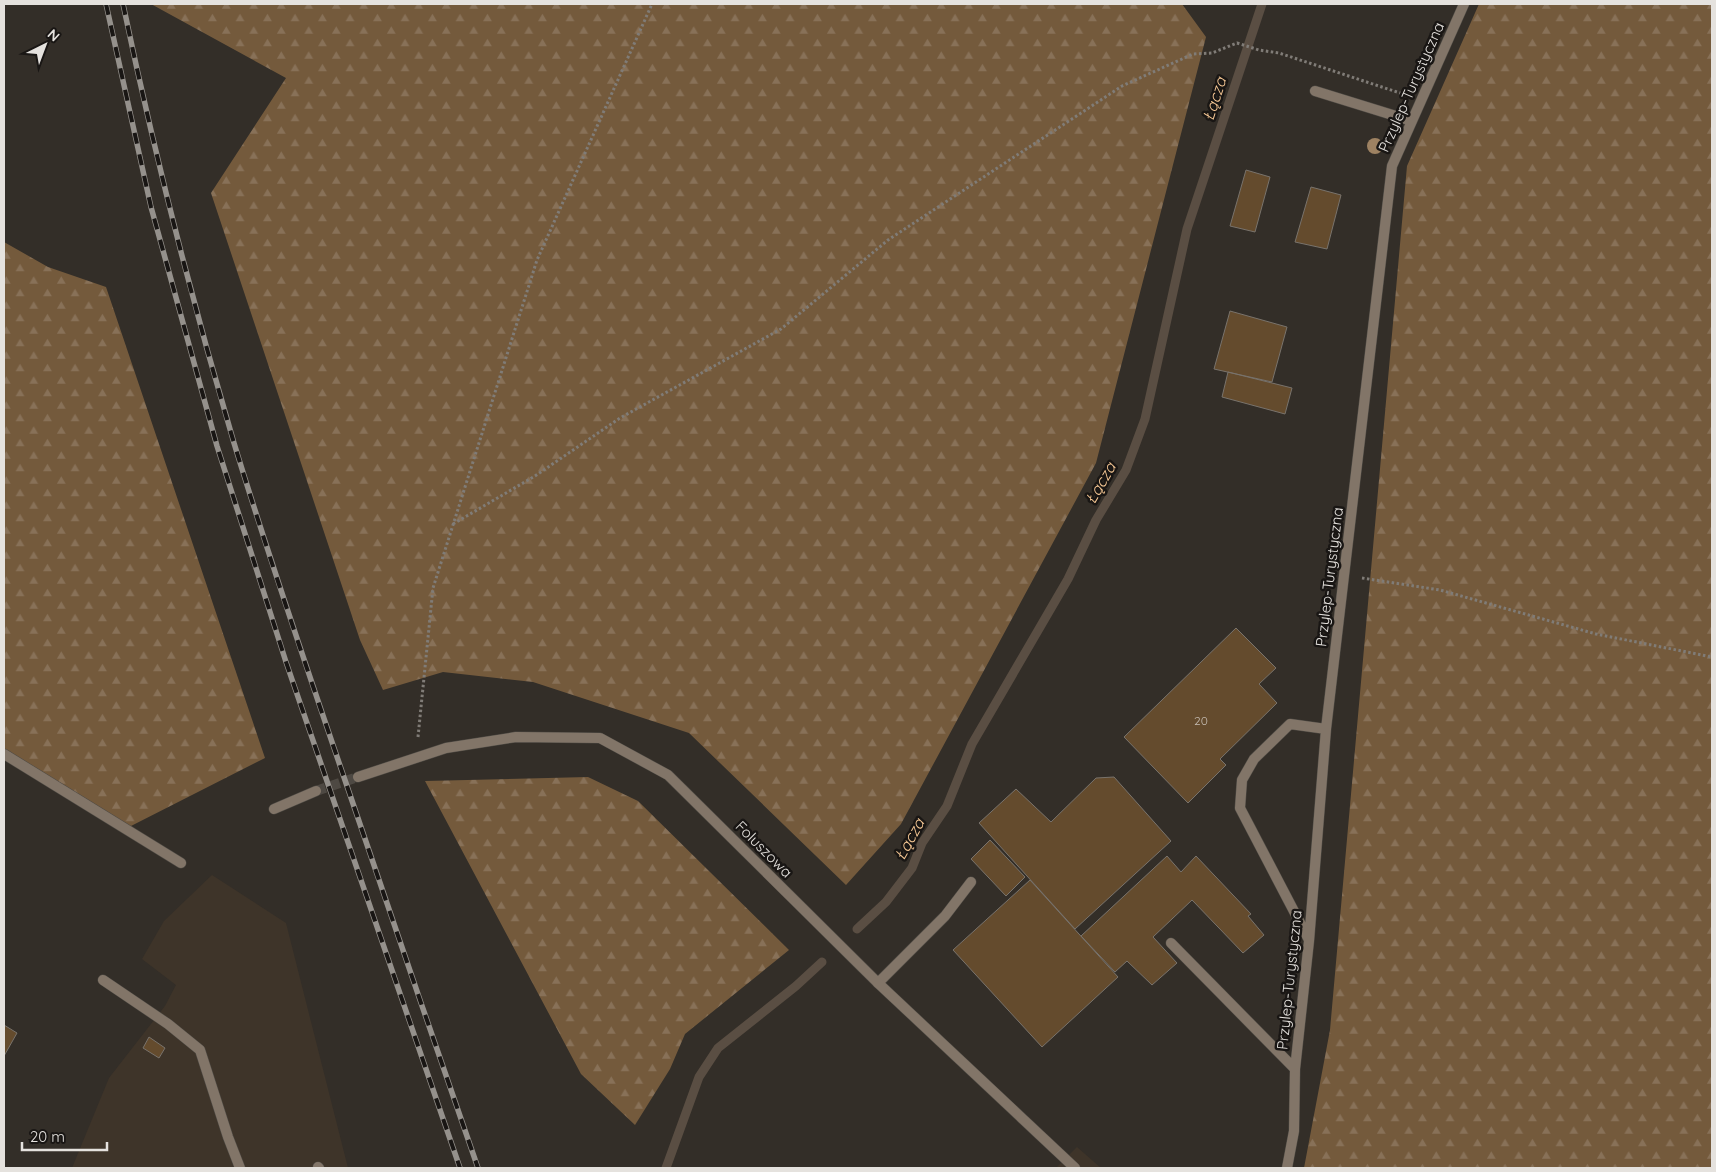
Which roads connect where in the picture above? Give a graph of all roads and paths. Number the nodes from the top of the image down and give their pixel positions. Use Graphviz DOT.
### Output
graph roads {
  1 [pos="652,4"];
  2 [pos="1464,4"];
  3 [pos="1316,91"];
  4 [pos="1421,100"];
  5 [pos="1412,121"];
  6 [pos="453,524"];
  7 [pos="1344,576"];
  8 [pos="1712,657"];
  9 [pos="1326,729"];
  10 [pos="4,754"];
  11 [pos="416,757"];
  12 [pos="358,776"];
  13 [pos="316,791"];
  14 [pos="274,809"];
  15 [pos="181,862"];
  16 [pos="971,882"];
  17 [pos="1309,941"];
  18 [pos="1171,943"];
  19 [pos="103,980"];
  20 [pos="878,983"];
  21 [pos="1295,1069"];
  22 [pos="240,1168"];
  23 [pos="1075,1168"];
  24 [pos="1287,1168"];
  1 -- 6 [label="path"];
  2 -- 4 [label="street, Przylep-Turystyczna"];
  3 -- 5 [label="street"];
  4 -- 5 [label="street, Przylep-Turystyczna"];
  4 -- 6 [label="path"];
  5 -- 7 [label="street, Przylep-Turystyczna"];
  6 -- 11 [label="path"];
  7 -- 8 [label="path"];
  7 -- 9 [label="street, Przylep-Turystyczna"];
  9 -- 17 [label="street, Przylep-Turystyczna"];
  9 -- 17 [label="street"];
  10 -- 15 [label="street"];
  11 -- 12 [label="street, Foluszowa"];
  11 -- 20 [label="street, Foluszowa"];
  13 -- 14 [label="street"];
  16 -- 20 [label="street"];
  17 -- 21 [label="street, Przylep-Turystyczna"];
  18 -- 21 [label="street"];
  19 -- 22 [label="street"];
  20 -- 23 [label="street, Foluszowa"];
  21 -- 24 [label="street, Przylep-Turystyczna"];
}
